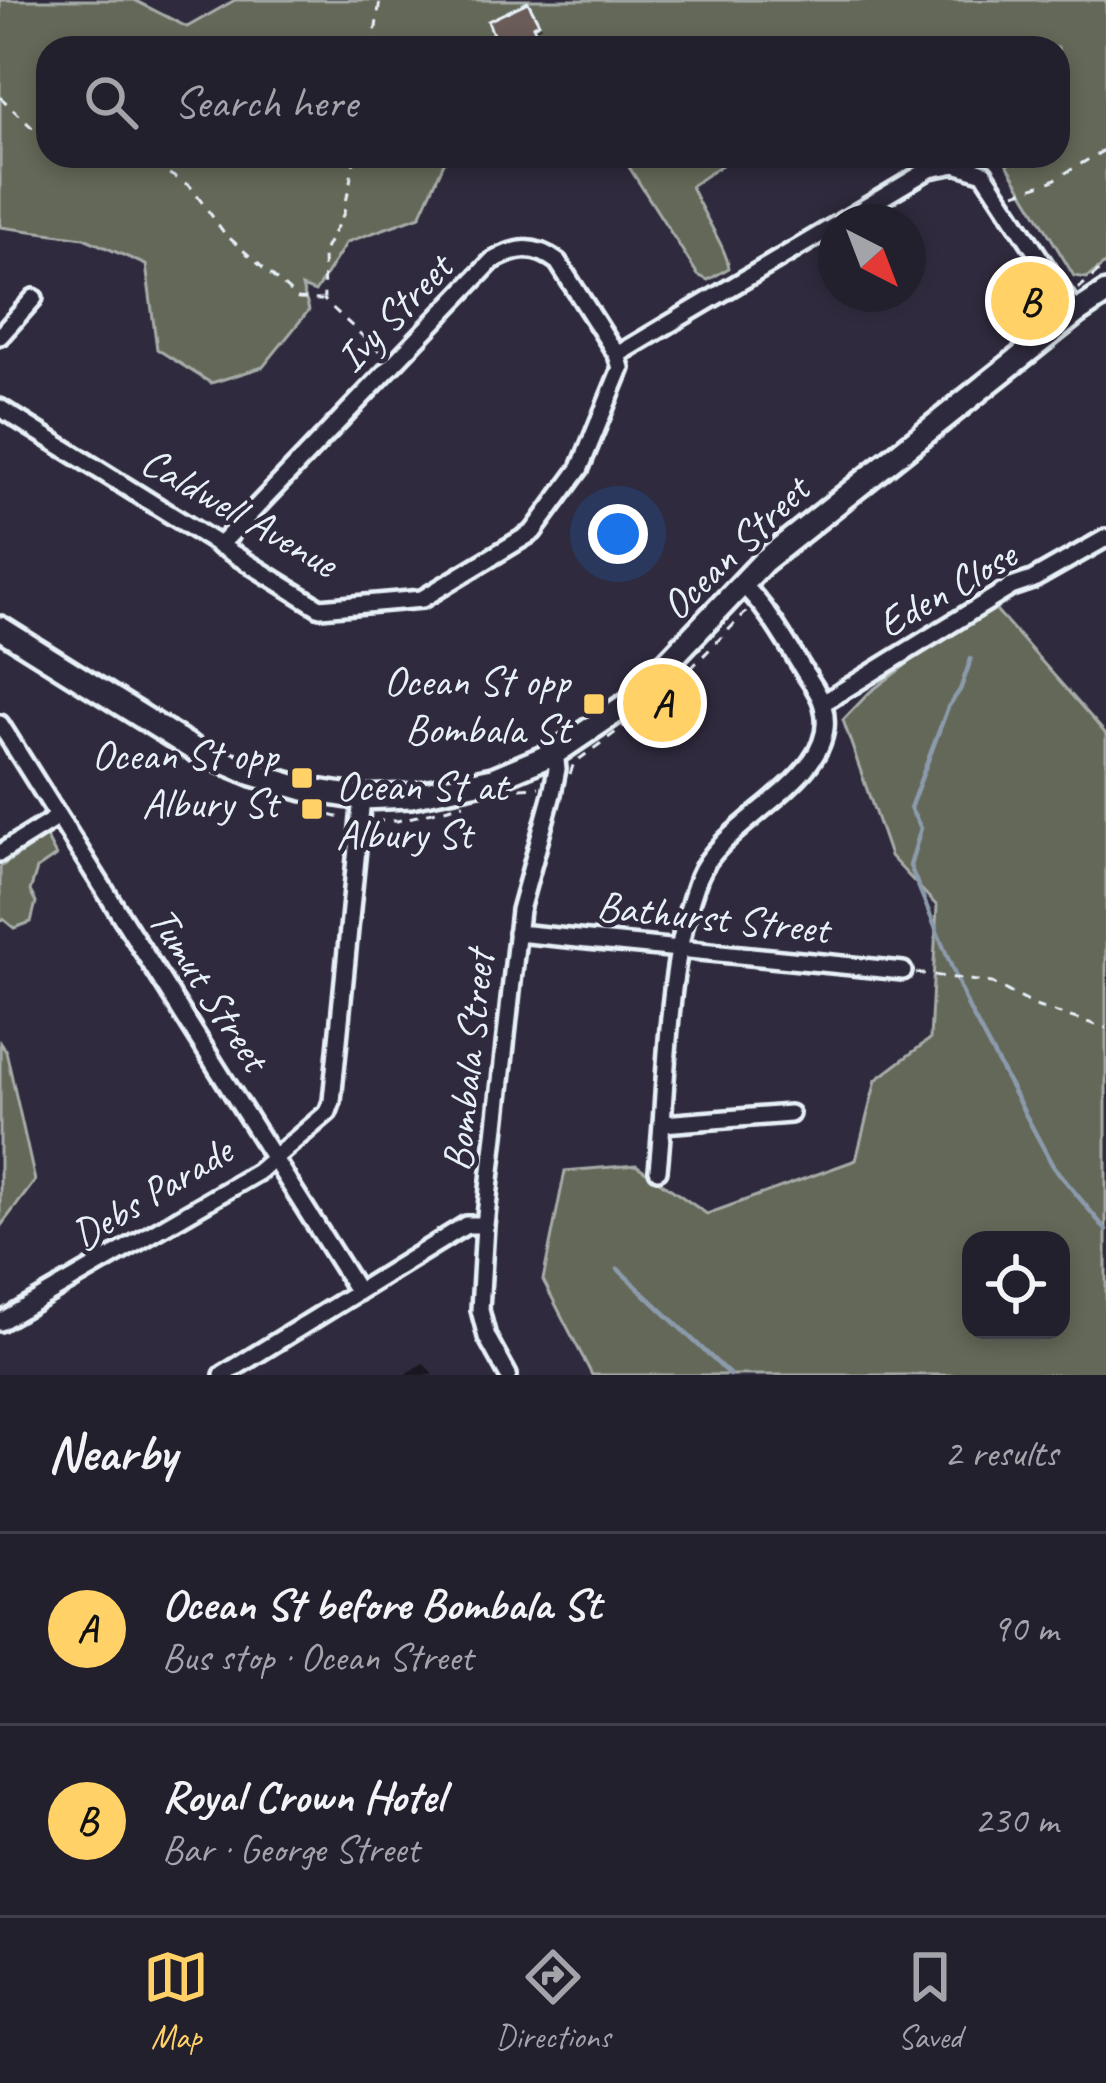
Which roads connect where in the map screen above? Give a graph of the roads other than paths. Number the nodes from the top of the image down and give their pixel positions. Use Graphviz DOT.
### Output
graph roads {
  1 [pos="935,168"];
  2 [pos="968,168"];
  3 [pos="872,204"];
  4 [pos="818,236"];
  5 [pos="1106,293"];
  6 [pos="34,298"];
  7 [pos="1076,301"];
  8 [pos="0,336"];
  9 [pos="617,355"];
  10 [pos="0,408"];
  11 [pos="1106,538"];
  12 [pos="219,546"];
  13 [pos="742,584"];
  14 [pos="0,628"];
  15 [pos="823,703"];
  16 [pos="0,724"];
  17 [pos="555,753"];
  18 [pos="362,798"];
  19 [pos="58,818"];
  20 [pos="0,853"];
  21 [pos="517,933"];
  22 [pos="680,949"];
  23 [pos="903,971"];
  24 [pos="790,1114"];
  25 [pos="663,1124"];
  26 [pos="276,1158"];
  27 [pos="658,1169"];
  28 [pos="485,1225"];
  29 [pos="358,1292"];
  30 [pos="0,1322"];
  31 [pos="223,1375"];
  32 [pos="508,1375"];
  1 -- 3 [label="street"];
  2 -- 7 [label="street"];
  4 -- 9 [label="street"];
  5 -- 7 [label="street, Ocean Street"];
  6 -- 8 [label="street"];
  7 -- 13 [label="street, Ocean Street"];
  9 -- 12 [label="street, Caldwell Avenue"];
  9 -- 12 [label="street, Ivy Street"];
  10 -- 12 [label="street, Caldwell Avenue"];
  11 -- 15 [label="street, Eden Close"];
  13 -- 15 [label="street"];
  13 -- 17 [label="street, Ocean Street"];
  14 -- 18 [label="street, Ocean Street"];
  15 -- 22 [label="street"];
  16 -- 19 [label="street, Tumut Street"];
  17 -- 18 [label="street, Ocean Street"];
  17 -- 21 [label="street, Bombala Street"];
  18 -- 26 [label="street, Debs Parade"];
  19 -- 20 [label="street"];
  19 -- 26 [label="street, Tumut Street"];
  21 -- 22 [label="street, Bathurst Street"];
  21 -- 28 [label="street, Bombala Street"];
  22 -- 23 [label="street, Bathurst Street"];
  22 -- 25 [label="street"];
  24 -- 25 [label="street"];
  25 -- 27 [label="street"];
  26 -- 29 [label="street, Tumut Street"];
  26 -- 30 [label="street, Debs Parade"];
  28 -- 29 [label="street"];
  28 -- 32 [label="street, Bombala Street"];
  29 -- 31 [label="street"];
}
